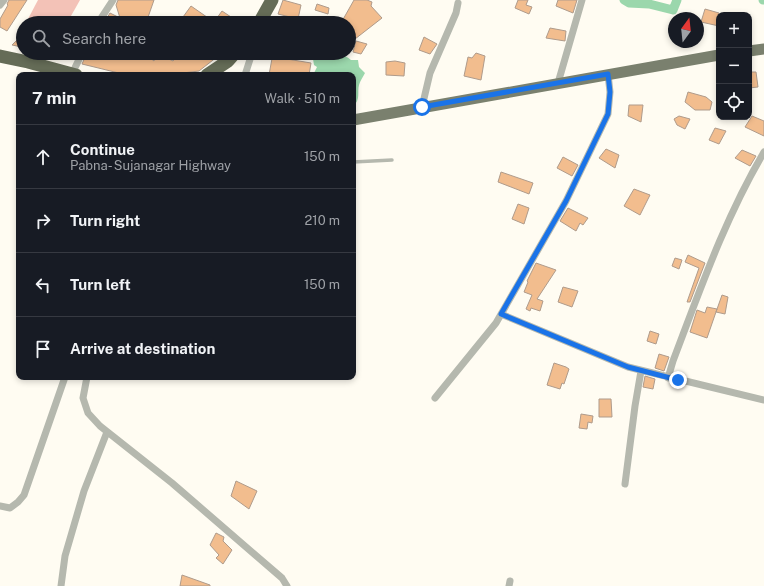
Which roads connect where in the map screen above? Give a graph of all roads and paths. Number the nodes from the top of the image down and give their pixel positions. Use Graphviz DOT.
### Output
graph roads {
  1 [pos="4,0"];
  2 [pos="113,0"];
  3 [pos="272,0"];
  4 [pos="582,0"];
  5 [pos="456,1"];
  6 [pos="0,6"];
  7 [pos="103,16"];
  8 [pos="263,16"];
  9 [pos="764,49"];
  10 [pos="752,51"];
  11 [pos="0,56"];
  12 [pos="716,56"];
  13 [pos="16,60"];
  14 [pos="16,60"];
  15 [pos="79,60"];
  16 [pos="229,60"];
  17 [pos="250,60"];
  18 [pos="66,72"];
  19 [pos="75,72"];
  20 [pos="212,72"];
  21 [pos="246,72"];
  22 [pos="608,74"];
  23 [pos="558,83"];
  24 [pos="422,107"];
  25 [pos="356,119"];
  26 [pos="764,152"];
  27 [pos="392,160"];
  28 [pos="356,162"];
  29 [pos="501,314"];
  30 [pos="641,371"];
  31 [pos="668,378"];
  32 [pos="64,380"];
  33 [pos="86,380"];
  34 [pos="435,398"];
  35 [pos="764,400"];
  36 [pos="107,432"];
  37 [pos="625,484"];
  38 [pos="0,506"];
  39 [pos="61,586"];
  40 [pos="287,586"];
  1 -- 6 [label="street"];
  2 -- 7 [label="street"];
  3 -- 8 [label="highway"];
  4 -- 23 [label="street"];
  5 -- 24 [label="street"];
  9 -- 10 [label="main road"];
  11 -- 14 [label="highway"];
  12 -- 22 [label="main road"];
  13 -- 18 [label="highway"];
  15 -- 19 [label="street"];
  16 -- 20 [label="highway"];
  17 -- 21 [label="street"];
  22 -- 23 [label="main road"];
  22 -- 29 [label="street"];
  23 -- 24 [label="main road"];
  24 -- 25 [label="main road"];
  26 -- 31 [label="street"];
  27 -- 28 [label="lane"];
  29 -- 30 [label="street"];
  29 -- 34 [label="street"];
  30 -- 31 [label="street"];
  30 -- 37 [label="street"];
  31 -- 35 [label="street"];
  32 -- 38 [label="street"];
  33 -- 36 [label="street"];
  36 -- 39 [label="street"];
  36 -- 40 [label="street"];
}
